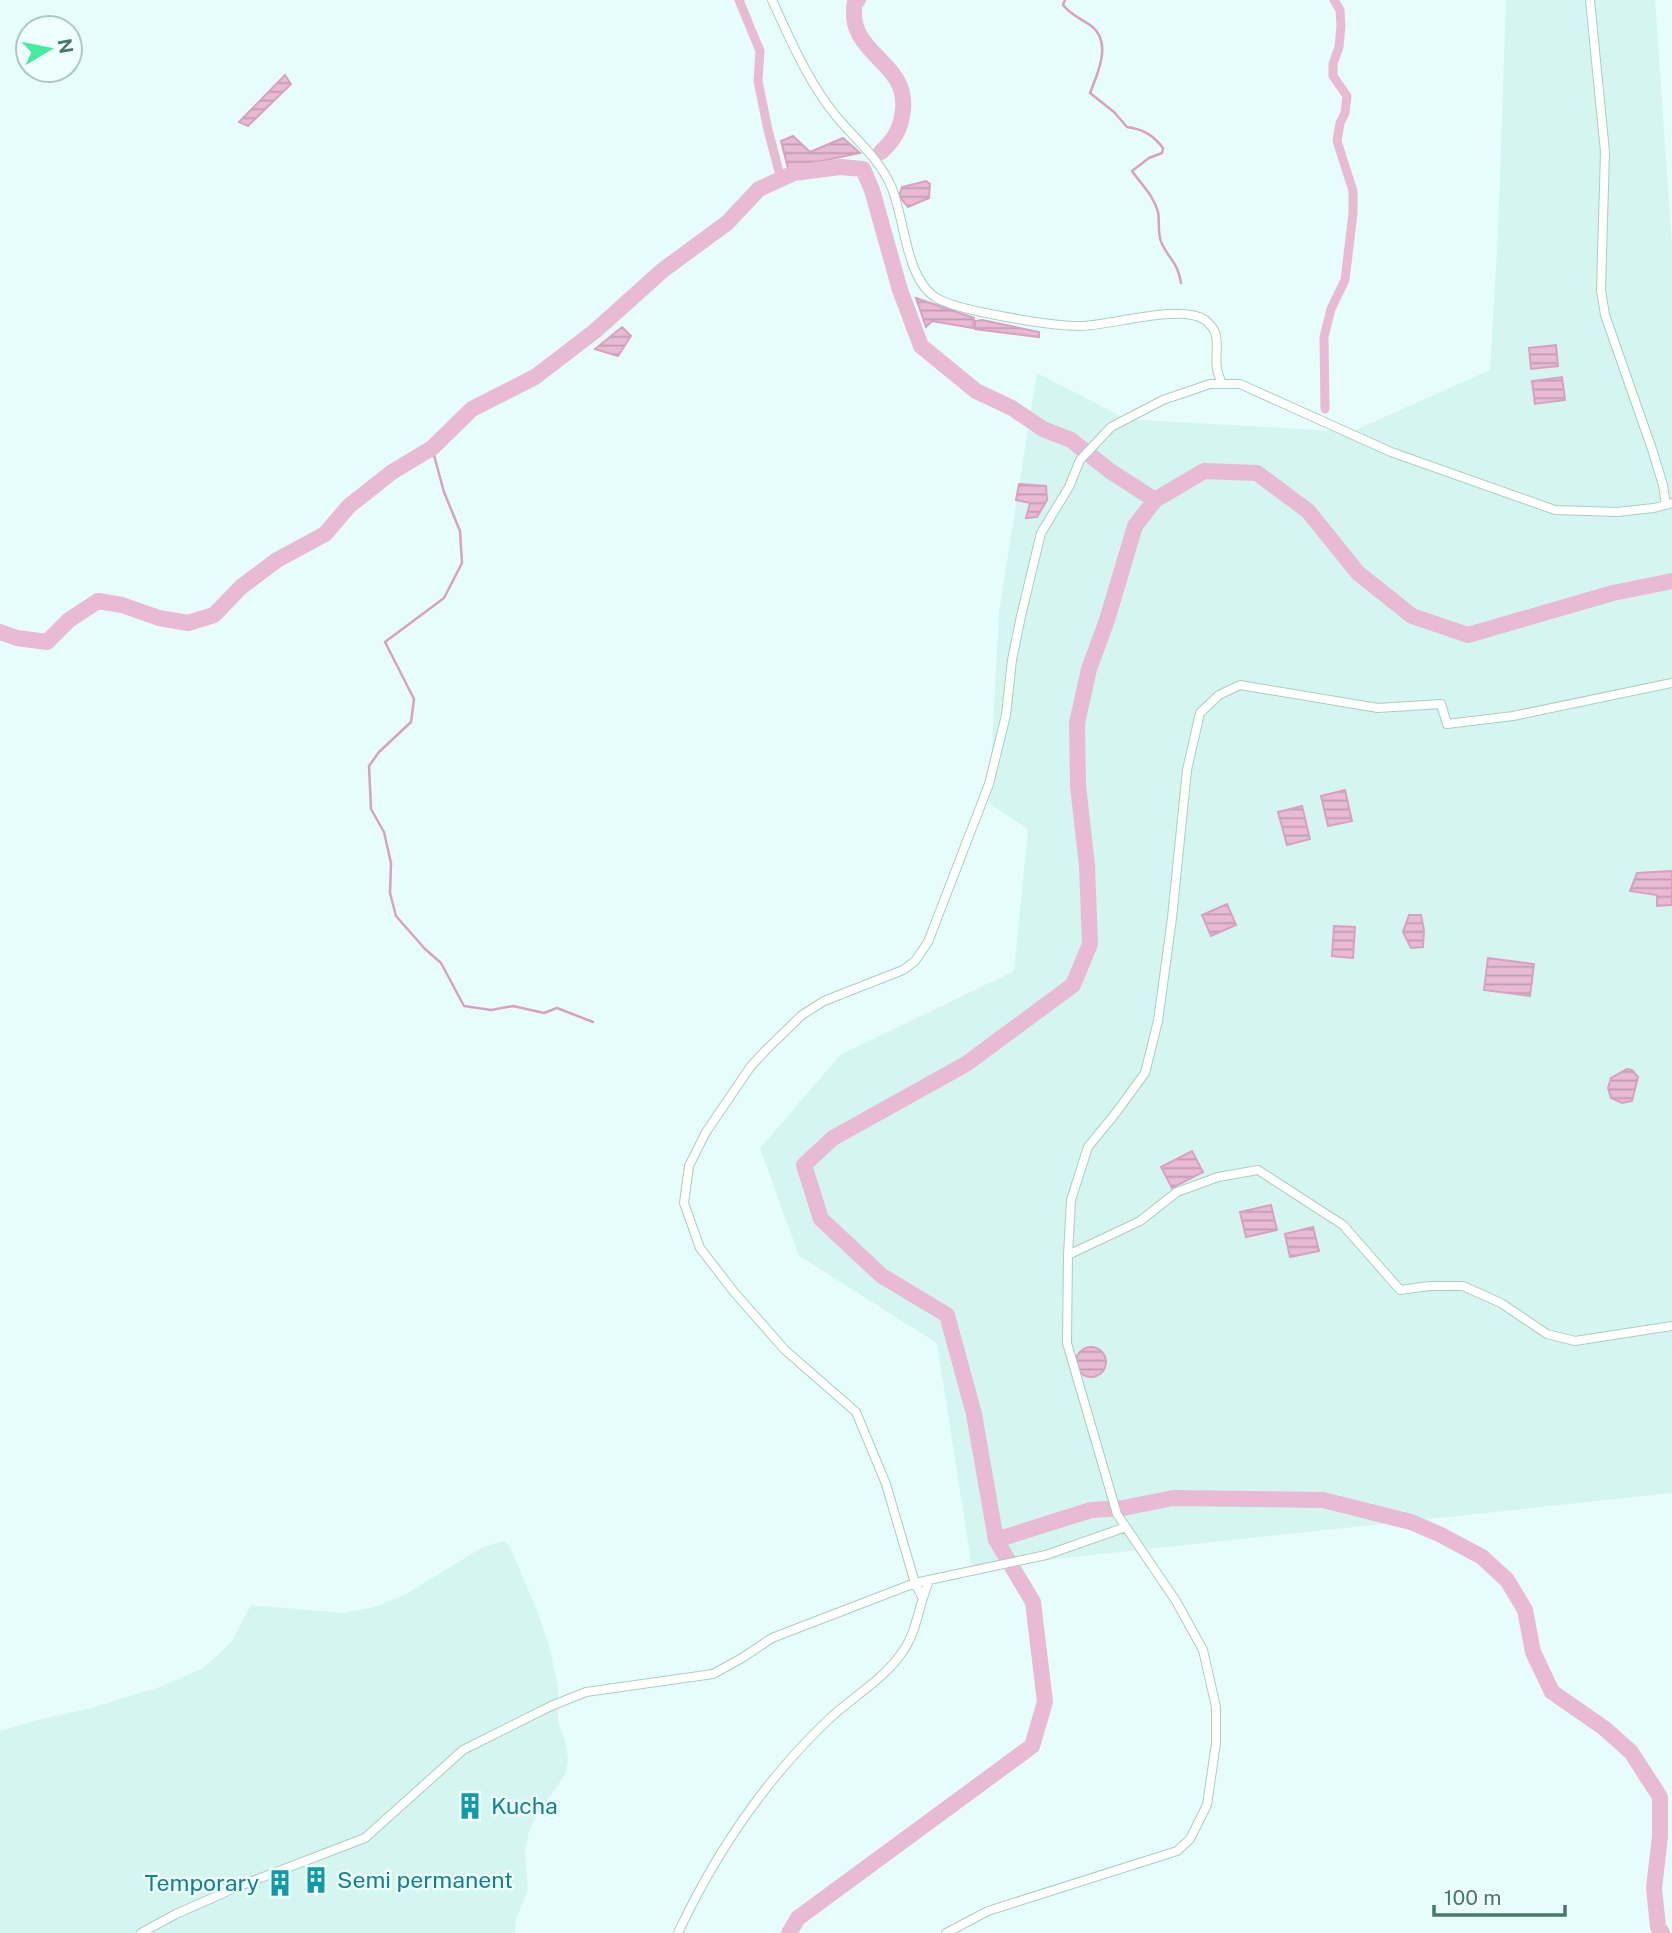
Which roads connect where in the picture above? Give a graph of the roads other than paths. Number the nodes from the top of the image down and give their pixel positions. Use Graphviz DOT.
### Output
graph roads {
  1 [pos="772,0"];
  2 [pos="1590,0"];
  3 [pos="1222,384"];
  4 [pos="1669,504"];
  5 [pos="1672,683"];
  6 [pos="1068,1255"];
  7 [pos="1672,1326"];
  8 [pos="1126,1527"];
  9 [pos="929,1581"];
  10 [pos="915,1583"];
  11 [pos="922,1597"];
  12 [pos="141,1933"];
  13 [pos="678,1933"];
  14 [pos="946,1933"];
  1 -- 3 [label="street"];
  2 -- 4 [label="street"];
  3 -- 4 [label="street"];
  3 -- 10 [label="street"];
  5 -- 6 [label="street"];
  6 -- 7 [label="street"];
  6 -- 8 [label="street"];
  8 -- 9 [label="street"];
  8 -- 14 [label="street"];
  9 -- 10 [label="street"];
  9 -- 11 [label="street"];
  10 -- 11 [label="street"];
  10 -- 12 [label="street"];
  11 -- 13 [label="street"];
}
